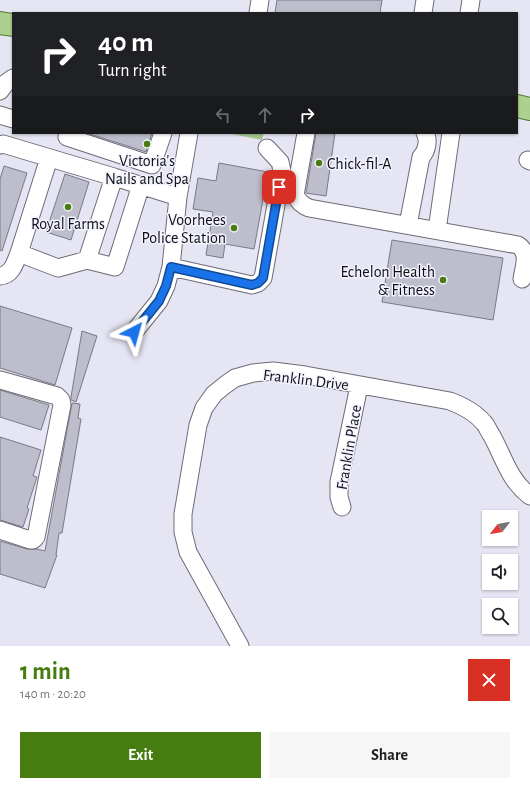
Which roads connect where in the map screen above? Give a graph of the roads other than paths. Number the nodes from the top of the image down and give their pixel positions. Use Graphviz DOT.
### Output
graph roads {
  1 [pos="260,0"];
  2 [pos="425,0"];
  3 [pos="471,0"];
  4 [pos="258,12"];
  5 [pos="423,12"];
  6 [pos="469,12"];
  7 [pos="0,23"];
  8 [pos="12,25"];
  9 [pos="12,79"];
  10 [pos="0,91"];
  11 [pos="518,106"];
  12 [pos="530,108"];
  13 [pos="0,115"];
  14 [pos="12,119"];
  15 [pos="68,134"];
  16 [pos="163,134"];
  17 [pos="189,134"];
  18 [pos="306,134"];
  19 [pos="426,134"];
  20 [pos="451,134"];
  21 [pos="0,145"];
  22 [pos="267,148"];
  23 [pos="49,158"];
  24 [pos="114,177"];
  25 [pos="141,185"];
  26 [pos="178,197"];
  27 [pos="408,225"];
  28 [pos="436,230"];
  29 [pos="19,254"];
  30 [pos="87,260"];
  31 [pos="171,267"];
  32 [pos="0,276"];
  33 [pos="522,278"];
  34 [pos="134,332"];
  35 [pos="0,380"];
  36 [pos="359,386"];
  37 [pos="530,496"];
  38 [pos="342,508"];
  39 [pos="0,530"];
  40 [pos="240,646"];
  1 -- 4 [label="street"];
  2 -- 5 [label="street"];
  3 -- 6 [label="street"];
  7 -- 8 [label="main road"];
  9 -- 10 [label="street"];
  11 -- 12 [label="main road"];
  13 -- 14 [label="street"];
  15 -- 16 [label="street"];
  17 -- 26 [label="street"];
  18 -- 27 [label="street"];
  19 -- 27 [label="street"];
  20 -- 28 [label="street"];
  21 -- 23 [label="street"];
  22 -- 31 [label="street"];
  23 -- 24 [label="street"];
  23 -- 29 [label="street"];
  24 -- 25 [label="street"];
  24 -- 30 [label="street"];
  25 -- 26 [label="street"];
  25 -- 30 [label="street"];
  26 -- 31 [label="street"];
  27 -- 28 [label="street"];
  28 -- 33 [label="street"];
  29 -- 30 [label="street"];
  29 -- 32 [label="street"];
  31 -- 34 [label="street"];
  35 -- 39 [label="street"];
  36 -- 37 [label="street, Franklin Drive"];
  36 -- 38 [label="street, Franklin Place"];
  36 -- 40 [label="street, Franklin Drive"];
}
